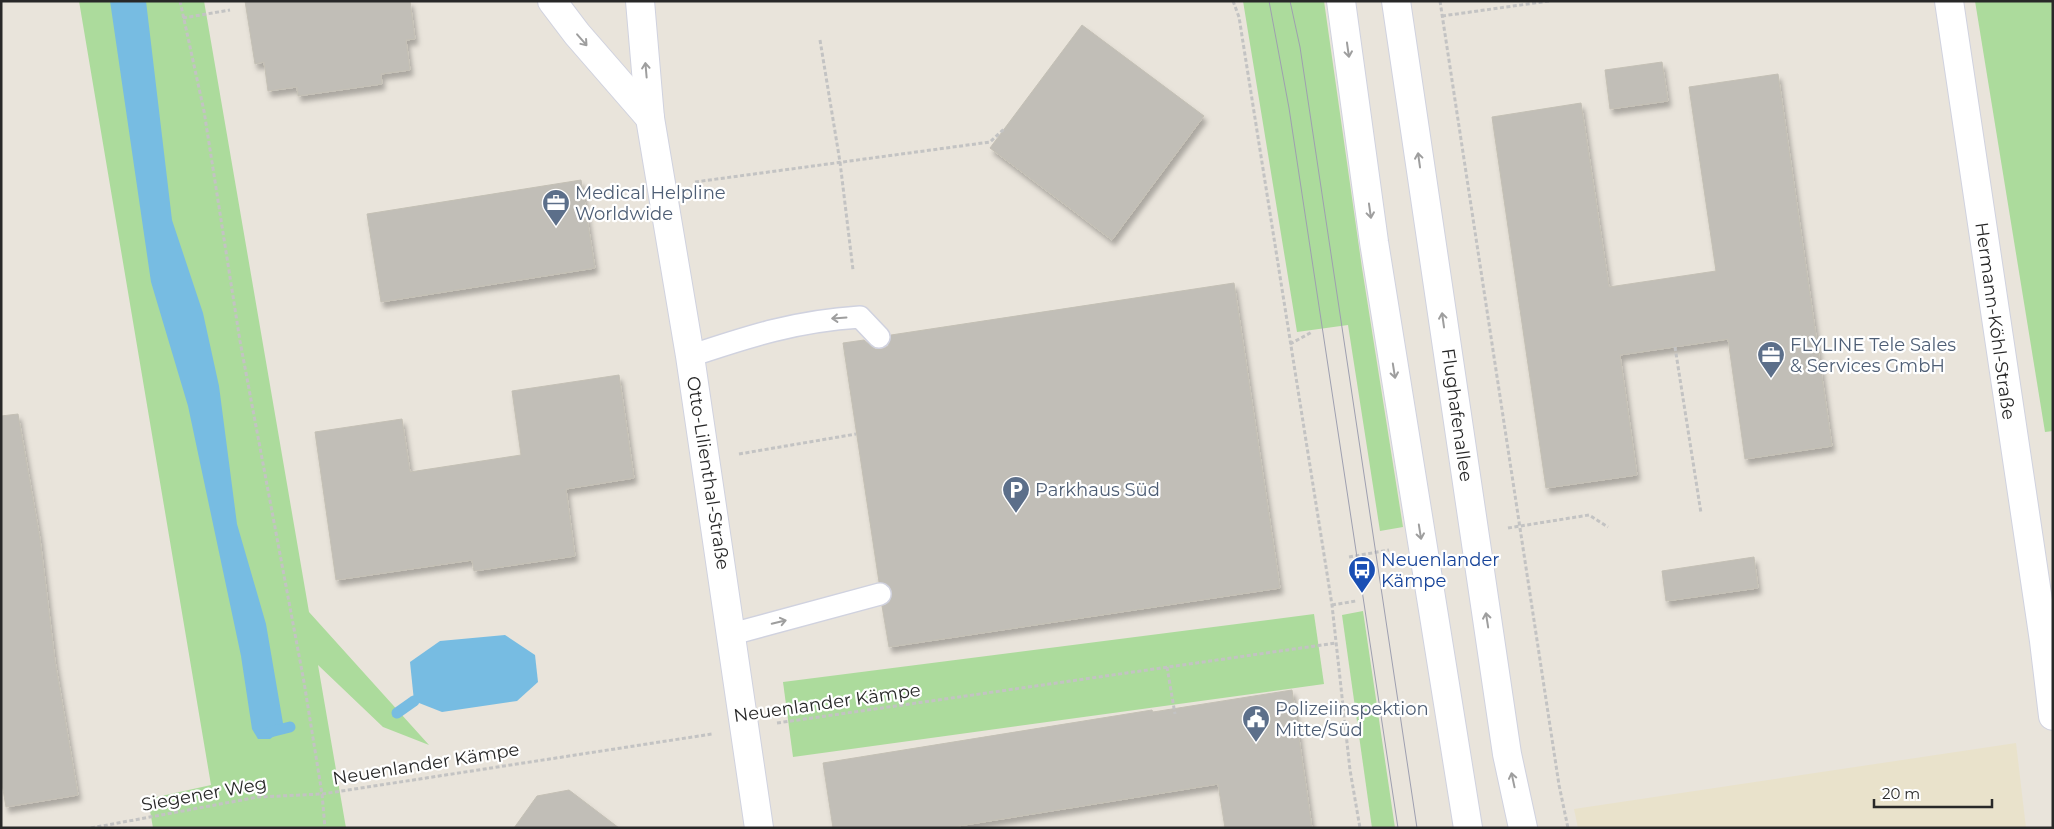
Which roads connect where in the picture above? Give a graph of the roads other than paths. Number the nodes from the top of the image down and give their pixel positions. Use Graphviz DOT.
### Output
graph roads {
  1 [pos="552,1"];
  2 [pos="640,1"];
  3 [pos="1341,1"];
  4 [pos="1396,1"];
  5 [pos="1949,1"];
  6 [pos="650,118"];
  7 [pos="878,337"];
  8 [pos="690,356"];
  9 [pos="880,594"];
  10 [pos="732,634"];
  11 [pos="2048,644"];
  12 [pos="2053,716"];
  13 [pos="759,828"];
  14 [pos="1468,828"];
  15 [pos="1523,828"];
  1 -- 6 [label="street, one-way"];
  6 -- 2 [label="street, Otto-Lilienthal-Straße, one-way"];
  3 -- 14 [label="street, one-way"];
  15 -- 4 [label="street, Flughafenallee, one-way"];
  5 -- 11 [label="street, Hermann-Köhl-Straße"];
  6 -- 8 [label="street, Otto-Lilienthal-Straße"];
  7 -- 8 [label="lane, one-way"];
  8 -- 10 [label="street, Otto-Lilienthal-Straße"];
  10 -- 9 [label="lane, one-way"];
  10 -- 13 [label="street, Otto-Lilienthal-Straße"];
  11 -- 12 [label="street, Hermann-Köhl-Straße"];
}
